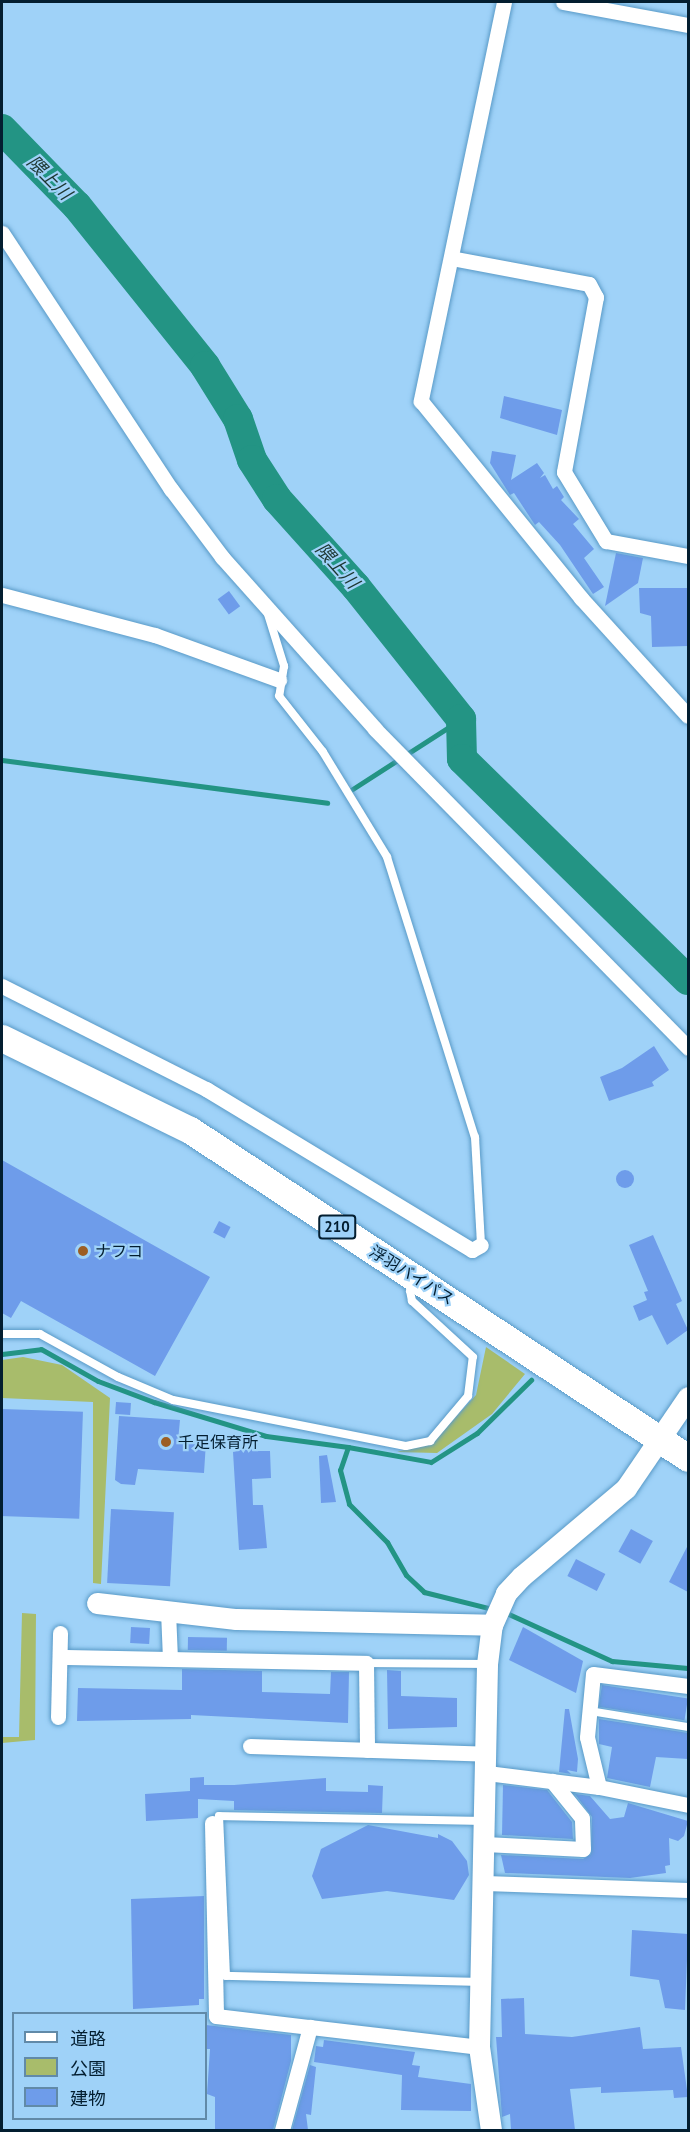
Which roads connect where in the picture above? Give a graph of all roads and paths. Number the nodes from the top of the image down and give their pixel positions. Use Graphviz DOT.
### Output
graph roads {
  1 [pos="504,2"];
  2 [pos="563,2"];
  3 [pos="688,25"];
  4 [pos="2,233"];
  5 [pos="451,258"];
  6 [pos="688,556"];
  7 [pos="2,595"];
  8 [pos="267,609"];
  9 [pos="279,680"];
  10 [pos="688,716"];
  11 [pos="2,986"];
  12 [pos="2,1038"];
  13 [pos="688,1048"];
  14 [pos="481,1245"];
  15 [pos="419,1281"];
  16 [pos="2,1334"];
  17 [pos="688,1397"];
  18 [pos="658,1440"];
  19 [pos="688,1458"];
  20 [pos="97,1603"];
  21 [pos="168,1611"];
  22 [pos="492,1625"];
  23 [pos="60,1633"];
  24 [pos="62,1657"];
  25 [pos="170,1659"];
  26 [pos="366,1663"];
  27 [pos="487,1664"];
  28 [pos="688,1686"];
  29 [pos="590,1711"];
  30 [pos="58,1717"];
  31 [pos="688,1727"];
  32 [pos="250,1746"];
  33 [pos="367,1750"];
  34 [pos="487,1764"];
  35 [pos="552,1781"];
  36 [pos="599,1787"];
  37 [pos="687,1801"];
  38 [pos="485,1821"];
  39 [pos="212,1823"];
  40 [pos="485,1844"];
  41 [pos="484,1883"];
  42 [pos="688,1890"];
  43 [pos="482,1982"];
  44 [pos="310,2027"];
  45 [pos="479,2047"];
  46 [pos="282,2130"];
  47 [pos="491,2130"];
  1 -- 5 [label="street"];
  2 -- 3 [label="street"];
  4 -- 8 [label="street"];
  5 -- 6 [label="street"];
  5 -- 10 [label="street"];
  7 -- 9 [label="street"];
  8 -- 9 [label="lane"];
  8 -- 13 [label="street"];
  9 -- 14 [label="lane"];
  11 -- 14 [label="street"];
  12 -- 15 [label="highway, 浮羽バイパス / 210"];
  15 -- 16 [label="lane"];
  15 -- 18 [label="highway, 浮羽バイパス / 210"];
  17 -- 18 [label="street"];
  18 -- 19 [label="highway, 浮羽バイパス / 210"];
  18 -- 22 [label="street"];
  20 -- 21 [label="street"];
  21 -- 22 [label="street"];
  21 -- 25 [label="street"];
  22 -- 27 [label="street"];
  23 -- 24 [label="street"];
  24 -- 25 [label="street"];
  24 -- 30 [label="street"];
  25 -- 26 [label="street"];
  26 -- 27 [label="lane"];
  26 -- 33 [label="street"];
  27 -- 34 [label="street"];
  28 -- 29 [label="street"];
  29 -- 31 [label="lane"];
  29 -- 36 [label="street"];
  32 -- 33 [label="street"];
  33 -- 34 [label="street"];
  34 -- 35 [label="street"];
  34 -- 38 [label="street"];
  35 -- 36 [label="street"];
  35 -- 40 [label="street"];
  36 -- 37 [label="street"];
  38 -- 40 [label="street"];
  38 -- 43 [label="lane"];
  39 -- 44 [label="street"];
  40 -- 41 [label="street"];
  41 -- 42 [label="street"];
  41 -- 43 [label="street"];
  43 -- 45 [label="street"];
  44 -- 45 [label="street"];
  44 -- 46 [label="street"];
  45 -- 47 [label="street"];
}
